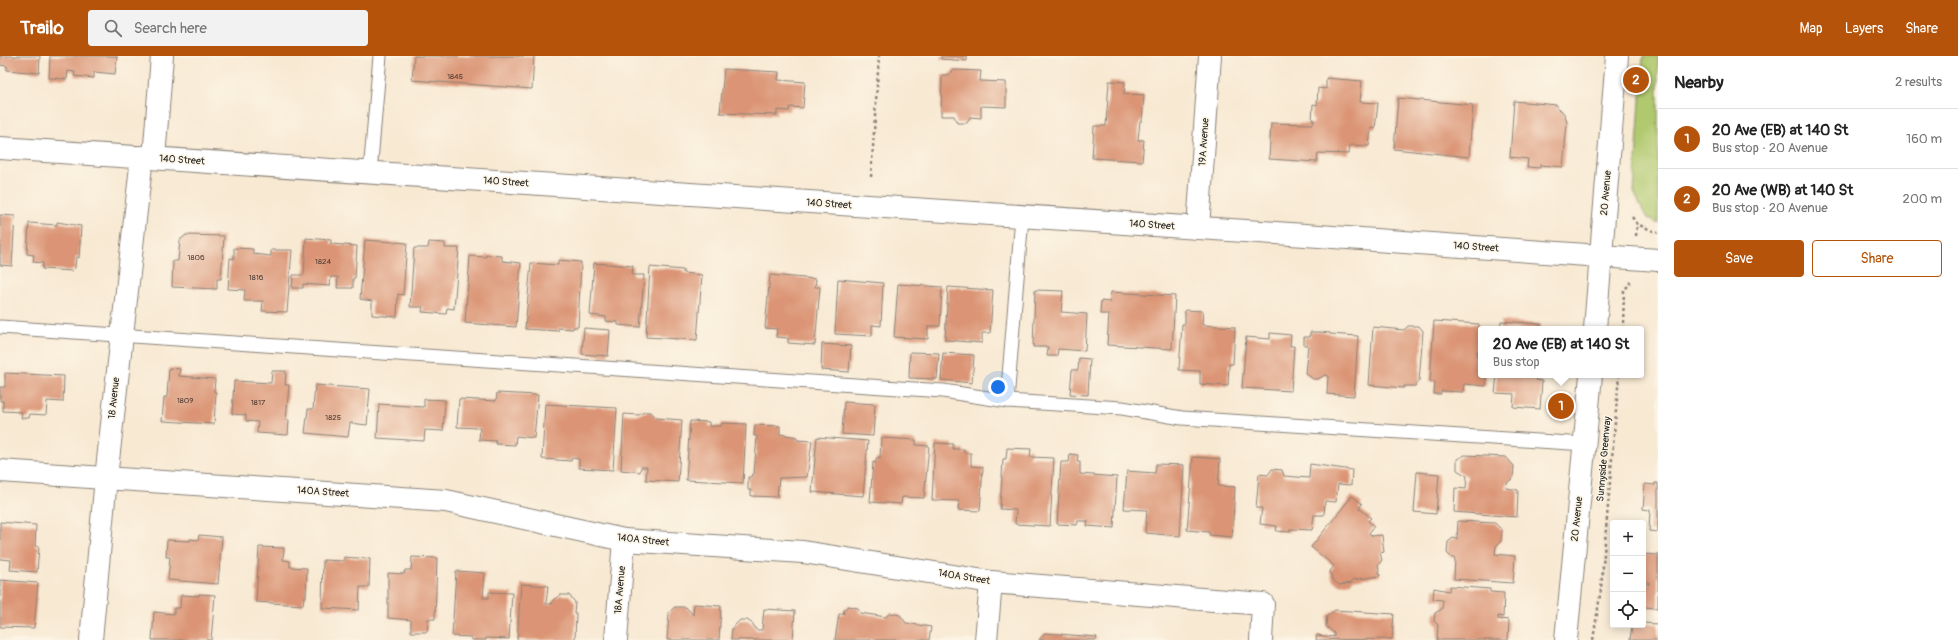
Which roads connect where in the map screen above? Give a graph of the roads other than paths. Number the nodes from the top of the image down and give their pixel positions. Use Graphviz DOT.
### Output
graph roads {
  1 [pos="162,56"];
  2 [pos="380,56"];
  3 [pos="1210,56"];
  4 [pos="1617,56"];
  5 [pos="0,148"];
  6 [pos="148,158"];
  7 [pos="370,173"];
  8 [pos="1022,217"];
  9 [pos="1198,228"];
  10 [pos="1601,256"];
  11 [pos="1658,260"];
  12 [pos="1595,326"];
  13 [pos="0,327"];
  14 [pos="121,334"];
  15 [pos="1591,378"];
  16 [pos="1007,401"];
  17 [pos="1585,444"];
  18 [pos="0,471"];
  19 [pos="106,478"];
  20 [pos="624,540"];
  21 [pos="990,582"];
  22 [pos="91,640"];
  23 [pos="616,640"];
  24 [pos="986,640"];
  25 [pos="1261,640"];
  26 [pos="1566,640"];
  1 -- 6 [label="street, 18 Avenue"];
  2 -- 7 [label="lane"];
  3 -- 9 [label="street, 19A Avenue"];
  4 -- 10 [label="street, 20 Avenue"];
  5 -- 6 [label="street, 140 Street"];
  6 -- 7 [label="street, 140 Street"];
  6 -- 14 [label="street, 18 Avenue"];
  7 -- 8 [label="street, 140 Street"];
  8 -- 9 [label="street, 140 Street"];
  8 -- 16 [label="lane"];
  9 -- 10 [label="street, 140 Street"];
  10 -- 11 [label="street, 140 Street"];
  10 -- 12 [label="street, 20 Avenue"];
  13 -- 14 [label="lane"];
  14 -- 16 [label="lane"];
  14 -- 19 [label="street, 18 Avenue"];
  15 -- 17 [label="street, 20 Avenue"];
  16 -- 17 [label="lane"];
  17 -- 26 [label="street, 20 Avenue"];
  18 -- 19 [label="street, 140A Street"];
  19 -- 20 [label="street, 140A Street"];
  19 -- 22 [label="street, 18 Avenue"];
  20 -- 21 [label="street, 140A Street"];
  20 -- 23 [label="street, 18A Avenue"];
  21 -- 24 [label="street"];
  21 -- 25 [label="street, 140A Street"];
}
